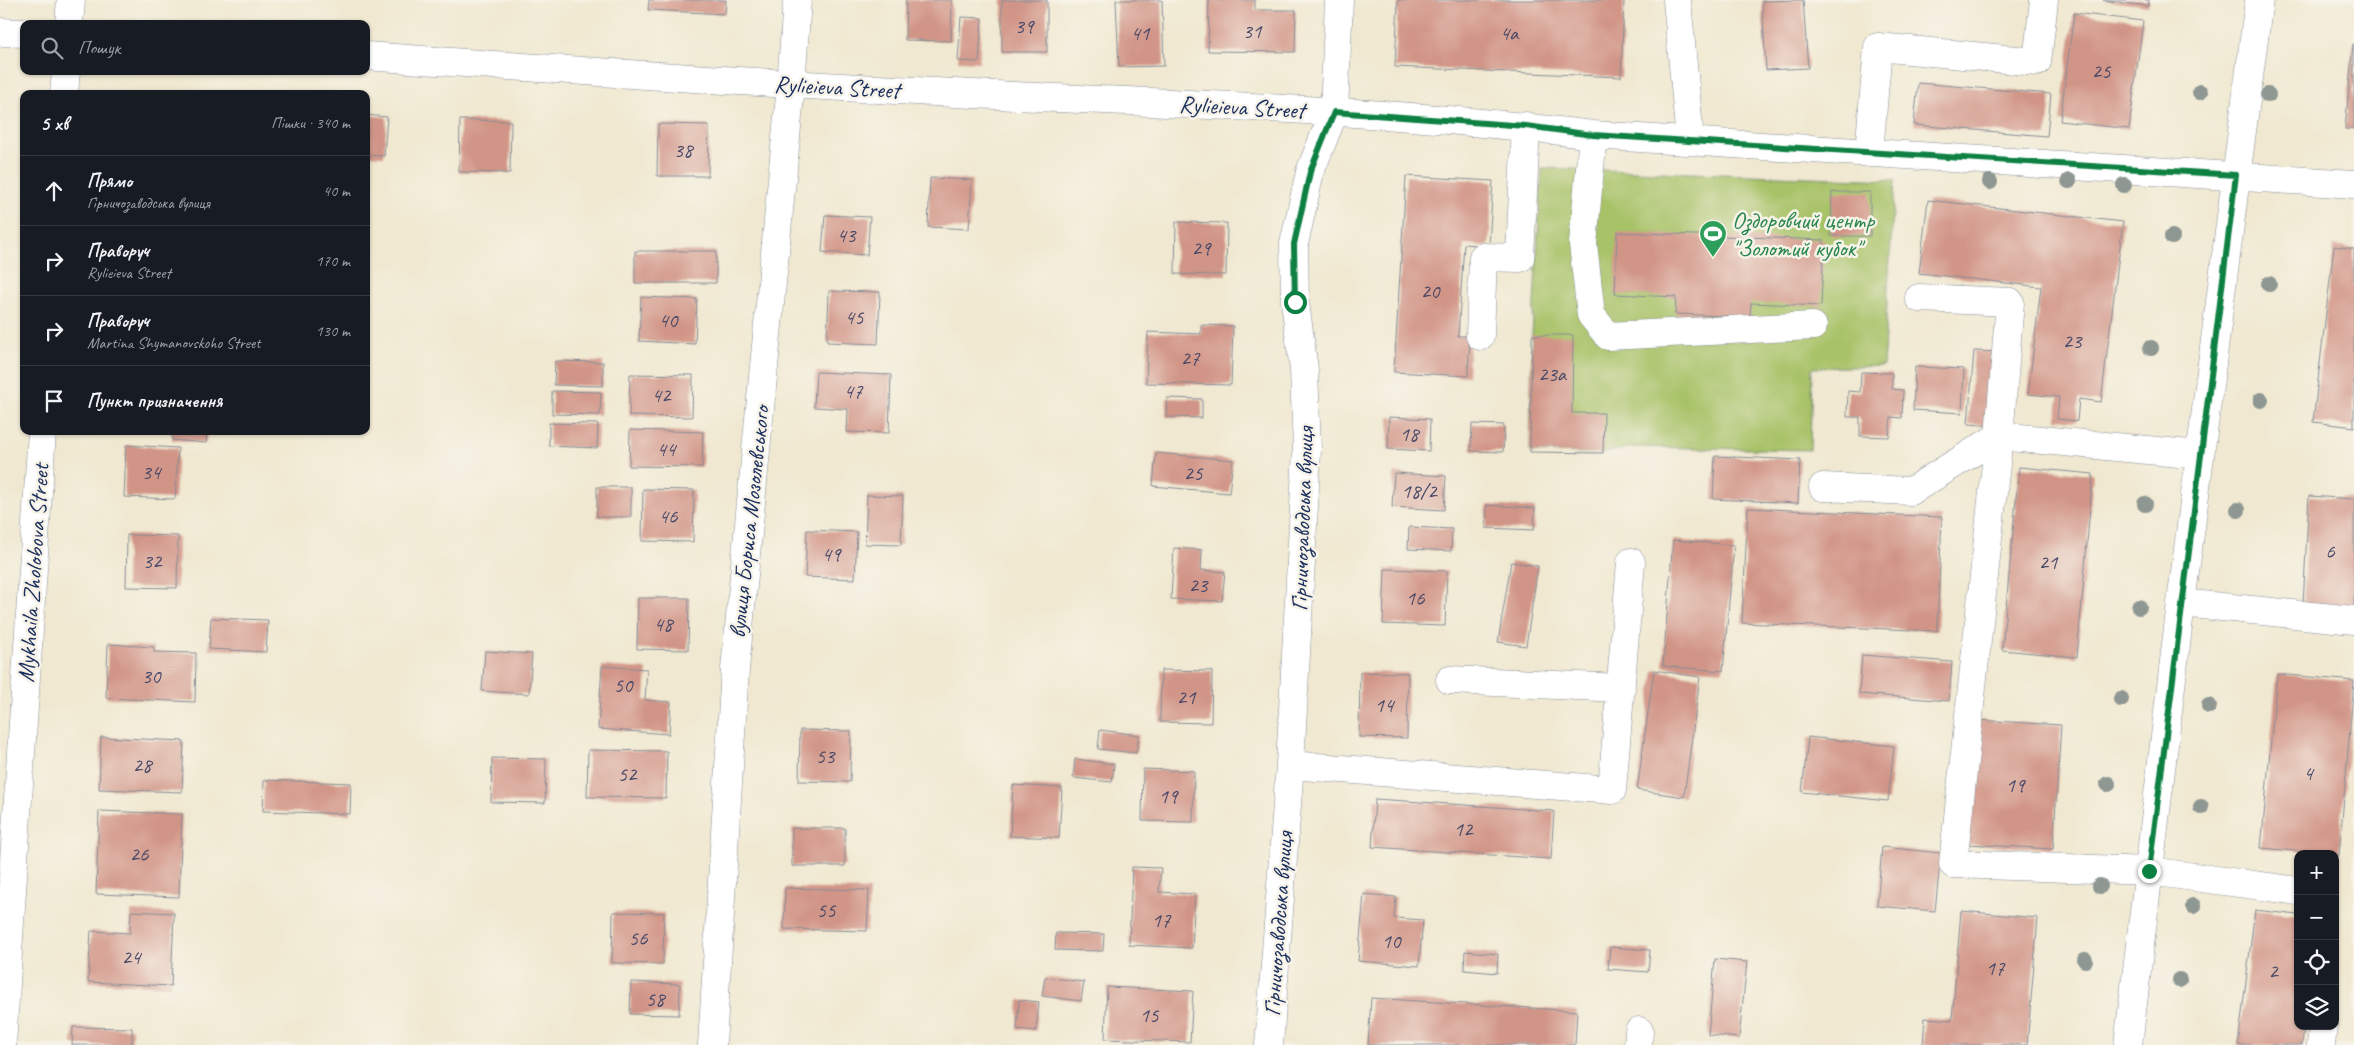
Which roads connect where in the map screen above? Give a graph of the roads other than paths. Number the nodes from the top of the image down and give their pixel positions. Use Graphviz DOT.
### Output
graph roads {
  1 [pos="71,0"];
  2 [pos="797,0"];
  3 [pos="1339,0"];
  4 [pos="1677,0"];
  5 [pos="2044,0"];
  6 [pos="2259,0"];
  7 [pos="69,20"];
  8 [pos="0,32"];
  9 [pos="20,33"];
  10 [pos="370,56"];
  11 [pos="66,75"];
  12 [pos="791,85"];
  13 [pos="64,90"];
  14 [pos="1334,112"];
  15 [pos="1526,126"];
  16 [pos="1593,135"];
  17 [pos="1690,140"];
  18 [pos="1869,153"];
  19 [pos="2236,175"];
  20 [pos="2354,184"];
  21 [pos="1919,298"];
  22 [pos="1813,326"];
  23 [pos="1480,336"];
  24 [pos="42,435"];
  25 [pos="1998,436"];
  26 [pos="2200,455"];
  27 [pos="1822,487"];
  28 [pos="1631,562"];
  29 [pos="2181,603"];
  30 [pos="2354,620"];
  31 [pos="1450,680"];
  32 [pos="1621,688"];
  33 [pos="1290,765"];
  34 [pos="2149,871"];
  35 [pos="2294,890"];
  36 [pos="2323,1030"];
  37 [pos="2,1045"];
  38 [pos="712,1045"];
  39 [pos="1269,1045"];
  40 [pos="2128,1045"];
  41 [pos="2321,1045"];
  1 -- 7 [label="street"];
  2 -- 12 [label="street, вулиця Бориса Мозолевського"];
  3 -- 14 [label="street, Гірничозаводська вулиця"];
  4 -- 17 [label="street"];
  5 -- 18 [label="street"];
  6 -- 19 [label="street"];
  8 -- 9 [label="street"];
  10 -- 12 [label="street, Rylieieva Street"];
  11 -- 13 [label="street"];
  12 -- 14 [label="street, Rylieieva Street"];
  12 -- 38 [label="street, вулиця Бориса Мозолевського"];
  14 -- 15 [label="street, Rylieieva Street"];
  14 -- 33 [label="street, Гірничозаводська вулиця"];
  15 -- 16 [label="street, Rylieieva Street"];
  15 -- 23 [label="street"];
  16 -- 17 [label="street, Rylieieva Street"];
  16 -- 22 [label="street"];
  17 -- 18 [label="street, Rylieieva Street"];
  18 -- 19 [label="street, Rylieieva Street"];
  19 -- 20 [label="street, Rylieieva Street"];
  19 -- 26 [label="street"];
  21 -- 25 [label="street"];
  24 -- 37 [label="street, Mykhaila Zholobova Street"];
  25 -- 26 [label="street"];
  25 -- 27 [label="street"];
  25 -- 34 [label="street"];
  26 -- 29 [label="street"];
  28 -- 32 [label="street"];
  29 -- 30 [label="street"];
  29 -- 34 [label="street"];
  31 -- 32 [label="street"];
  32 -- 33 [label="street"];
  33 -- 39 [label="street, Гірничозаводська вулиця"];
  34 -- 35 [label="street"];
  34 -- 40 [label="street"];
  36 -- 41 [label="street"];
}
